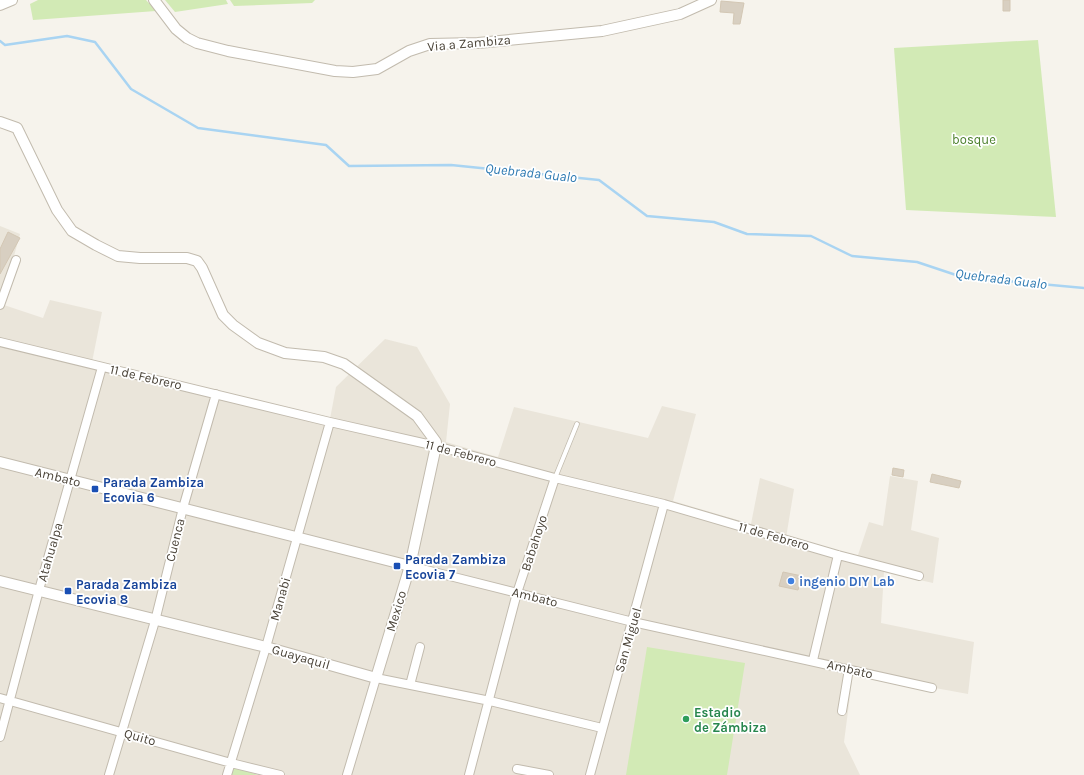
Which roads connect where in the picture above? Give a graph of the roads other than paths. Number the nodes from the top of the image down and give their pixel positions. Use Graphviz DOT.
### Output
graph roads {
  1 [pos="12,0"];
  2 [pos="154,0"];
  3 [pos="711,0"];
  4 [pos="0,5"];
  5 [pos="0,122"];
  6 [pos="16,260"];
  7 [pos="0,304"];
  8 [pos="0,342"];
  9 [pos="102,367"];
  10 [pos="216,394"];
  11 [pos="330,422"];
  12 [pos="577,424"];
  13 [pos="436,446"];
  14 [pos="0,462"];
  15 [pos="555,478"];
  16 [pos="70,480"];
  17 [pos="664,504"];
  18 [pos="183,508"];
  19 [pos="297,537"];
  20 [pos="838,555"];
  21 [pos="410,566"];
  22 [pos="919,576"];
  23 [pos="0,581"];
  24 [pos="39,590"];
  25 [pos="517,592"];
  26 [pos="155,621"];
  27 [pos="633,622"];
  28 [pos="420,646"];
  29 [pos="266,647"];
  30 [pos="813,660"];
  31 [pos="849,669"];
  32 [pos="376,678"];
  33 [pos="410,685"];
  34 [pos="932,688"];
  35 [pos="0,698"];
  36 [pos="490,700"];
  37 [pos="11,701"];
  38 [pos="842,711"];
  39 [pos="602,728"];
  40 [pos="122,731"];
  41 [pos="0,737"];
  42 [pos="231,763"];
  43 [pos="517,769"];
  44 [pos="109,775"];
  45 [pos="228,775"];
  46 [pos="280,775"];
  47 [pos="347,775"];
  48 [pos="469,775"];
  49 [pos="549,775"];
  50 [pos="590,775"];
  1 -- 4 [label="street"];
  2 -- 3 [label="street, Via a Zambiza"];
  5 -- 13 [label="street"];
  6 -- 7 [label="street"];
  8 -- 9 [label="street, 11 de Febrero"];
  9 -- 10 [label="street, 11 de Febrero"];
  9 -- 16 [label="street, Atahualpa"];
  10 -- 11 [label="street, 11 de Febrero"];
  10 -- 18 [label="street, Cuenca"];
  11 -- 13 [label="street, 11 de Febrero"];
  11 -- 19 [label="street, Manabi"];
  12 -- 15 [label="lane"];
  13 -- 15 [label="street, 11 de Febrero"];
  13 -- 21 [label="street, Mexico"];
  14 -- 16 [label="street, Ambato"];
  15 -- 17 [label="street, 11 de Febrero"];
  15 -- 25 [label="street, Babahoyo"];
  16 -- 18 [label="street, Ambato"];
  16 -- 24 [label="street, Atahualpa"];
  17 -- 20 [label="street, 11 de Febrero"];
  17 -- 27 [label="street, San Miguel"];
  18 -- 19 [label="street, Ambato"];
  18 -- 26 [label="street, Cuenca"];
  19 -- 21 [label="street, Ambato"];
  19 -- 29 [label="street, Manabi"];
  20 -- 22 [label="street, 11 de Febrero"];
  20 -- 30 [label="street"];
  21 -- 25 [label="street, Ambato"];
  21 -- 32 [label="street, Mexico"];
  23 -- 24 [label="street, Guayaquil"];
  24 -- 26 [label="street, Guayaquil"];
  24 -- 37 [label="street, Atahualpa"];
  25 -- 27 [label="street, Ambato"];
  25 -- 36 [label="street, Babahoyo"];
  26 -- 29 [label="street, Guayaquil"];
  26 -- 40 [label="street, Cuenca"];
  27 -- 30 [label="street, Ambato"];
  27 -- 39 [label="street, San Miguel"];
  28 -- 33 [label="street"];
  29 -- 32 [label="street, Guayaquil"];
  29 -- 42 [label="street, Manabi"];
  30 -- 31 [label="street, Ambato"];
  31 -- 34 [label="street, Ambato"];
  31 -- 38 [label="street"];
  32 -- 33 [label="street, Guayaquil"];
  32 -- 47 [label="street, Mexico"];
  33 -- 36 [label="street, Guayaquil"];
  35 -- 37 [label="street, Quito"];
  36 -- 39 [label="street, Guayaquil"];
  36 -- 48 [label="street, Babahoyo"];
  37 -- 40 [label="street, Quito"];
  37 -- 41 [label="street, Atahualpa"];
  39 -- 50 [label="street, San Miguel"];
  40 -- 42 [label="street, Quito"];
  40 -- 44 [label="street, Cuenca"];
  42 -- 45 [label="street, Manabi"];
  42 -- 46 [label="street, Quito"];
  43 -- 49 [label="street"];
}
